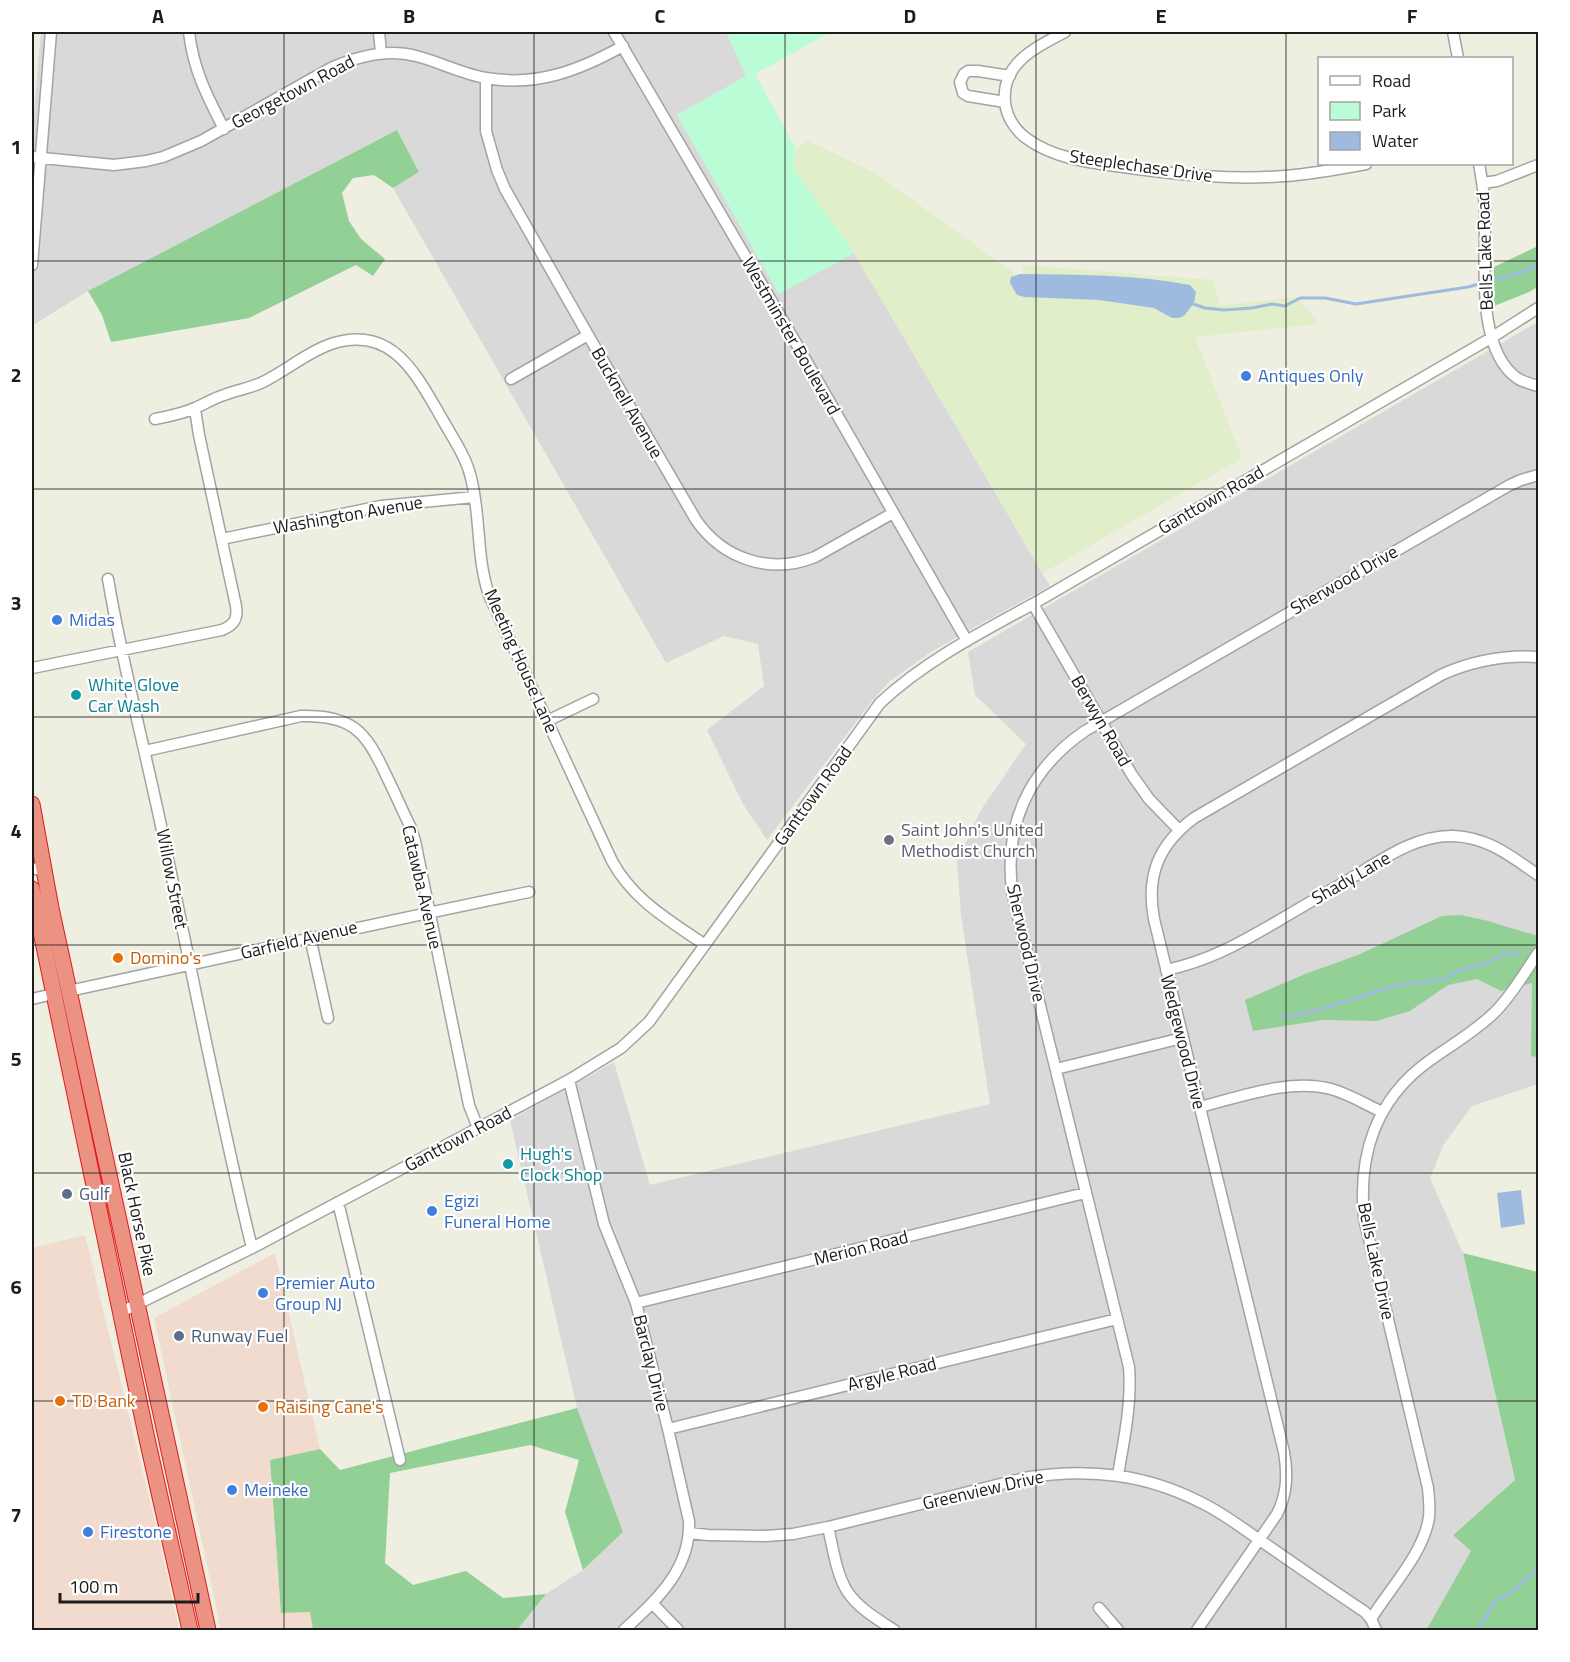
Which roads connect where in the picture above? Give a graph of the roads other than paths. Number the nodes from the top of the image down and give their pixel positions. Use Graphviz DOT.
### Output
graph roads {
  1 [pos="51,32"];
  2 [pos="189,32"];
  3 [pos="379,32"];
  4 [pos="614,32"];
  5 [pos="1065,32"];
  6 [pos="1453,32"];
  7 [pos="622,46"];
  8 [pos="381,53"];
  9 [pos="1458,57"];
  10 [pos="1010,76"];
  11 [pos="486,78"];
  12 [pos="1005,102"];
  13 [pos="224,129"];
  14 [pos="36,158"];
  15 [pos="1360,165"];
  16 [pos="1479,165"];
  17 [pos="1539,165"];
  18 [pos="1483,183"];
  19 [pos="32,265"];
  20 [pos="1539,308"];
  21 [pos="588,335"];
  22 [pos="1491,338"];
  23 [pos="511,379"];
  24 [pos="1539,386"];
  25 [pos="195,408"];
  26 [pos="155,419"];
  27 [pos="1539,475"];
  28 [pos="474,497"];
  29 [pos="893,513"];
  30 [pos="222,539"];
  31 [pos="108,579"];
  32 [pos="1033,604"];
  33 [pos="967,641"];
  34 [pos="122,651"];
  35 [pos="1539,657"];
  36 [pos="32,668"];
  37 [pos="593,699"];
  38 [pos="547,720"];
  39 [pos="1101,721"];
  40 [pos="145,751"];
  41 [pos="32,804"];
  42 [pos="1179,830"];
  43 [pos="38,870"];
  44 [pos="1539,875"];
  45 [pos="32,889"];
  46 [pos="530,892"];
  47 [pos="429,912"];
  48 [pos="310,937"];
  49 [pos="705,945"];
  50 [pos="1539,952"];
  51 [pos="189,966"];
  52 [pos="1166,970"];
  53 [pos="69,991"];
  54 [pos="53,994"];
  55 [pos="32,999"];
  56 [pos="328,1018"];
  57 [pos="1182,1038"];
  58 [pos="1056,1069"];
  59 [pos="569,1080"];
  60 [pos="1200,1107"];
  61 [pos="1382,1112"];
  62 [pos="478,1128"];
  63 [pos="1085,1193"];
  64 [pos="339,1203"];
  65 [pos="252,1248"];
  66 [pos="636,1303"];
  67 [pos="136,1304"];
  68 [pos="121,1312"];
  69 [pos="1117,1320"];
  70 [pos="668,1429"];
  71 [pos="400,1460"];
  72 [pos="1119,1475"];
  73 [pos="828,1527"];
  74 [pos="689,1533"];
  75 [pos="1259,1540"];
  76 [pos="652,1604"];
  77 [pos="1099,1608"];
  78 [pos="1371,1619"];
  79 [pos="190,1630"];
  80 [pos="208,1630"];
  81 [pos="624,1630"];
  82 [pos="678,1630"];
  83 [pos="894,1630"];
  84 [pos="1118,1630"];
  85 [pos="1197,1630"];
  86 [pos="1376,1630"];
  1 -- 14 [label="street"];
  2 -- 13 [label="street"];
  3 -- 8 [label="street"];
  4 -- 7 [label="street, Westminster Boulevard"];
  5 -- 10 [label="street"];
  6 -- 9 [label="street"];
  7 -- 11 [label="street, Georgetown Road"];
  7 -- 29 [label="street, Westminster Boulevard"];
  8 -- 11 [label="street, Georgetown Road"];
  8 -- 13 [label="street, Georgetown Road"];
  10 -- 12 [label="street"];
  10 -- 12 [label="street"];
  11 -- 21 [label="street, Bucknell Avenue"];
  12 -- 15 [label="street, Steeplechase Drive"];
  13 -- 14 [label="street, Georgetown Road"];
  14 -- 19 [label="street"];
  16 -- 18 [label="street, Bells Lake Road"];
  17 -- 18 [label="street"];
  18 -- 22 [label="street, Bells Lake Road"];
  20 -- 22 [label="street, Ganttown Road"];
  21 -- 23 [label="street"];
  21 -- 29 [label="street, Bucknell Avenue"];
  22 -- 24 [label="street"];
  22 -- 32 [label="street, Ganttown Road"];
  25 -- 26 [label="street, Meeting House Lane"];
  25 -- 28 [label="street, Meeting House Lane"];
  25 -- 30 [label="street"];
  27 -- 39 [label="street, Sherwood Drive"];
  28 -- 30 [label="street, Washington Avenue"];
  28 -- 38 [label="street, Meeting House Lane"];
  29 -- 33 [label="street, Westminster Boulevard"];
  30 -- 34 [label="street"];
  31 -- 34 [label="street, Willow Street"];
  32 -- 33 [label="street, Ganttown Road"];
  32 -- 39 [label="street, Berwyn Road"];
  33 -- 49 [label="street, Ganttown Road"];
  34 -- 36 [label="street"];
  34 -- 40 [label="street, Willow Street"];
  35 -- 42 [label="street, Wedgewood Drive"];
  37 -- 38 [label="street"];
  38 -- 49 [label="street, Meeting House Lane"];
  39 -- 42 [label="street, Berwyn Road"];
  39 -- 58 [label="street, Sherwood Drive"];
  40 -- 47 [label="street, Catawba Avenue"];
  40 -- 51 [label="street, Willow Street"];
  41 -- 43 [label="highway, Black Horse Pike"];
  42 -- 52 [label="street, Wedgewood Drive"];
  43 -- 53 [label="highway, Black Horse Pike"];
  44 -- 52 [label="street, Shady Lane"];
  45 -- 54 [label="highway, Black Horse Pike"];
  46 -- 47 [label="street, Garfield Avenue"];
  47 -- 48 [label="street, Garfield Avenue"];
  47 -- 62 [label="street, Catawba Avenue"];
  48 -- 51 [label="street, Garfield Avenue"];
  48 -- 56 [label="street"];
  49 -- 59 [label="street, Ganttown Road"];
  50 -- 61 [label="street, Bells Lake Drive"];
  51 -- 53 [label="street, Garfield Avenue"];
  51 -- 65 [label="street, Willow Street"];
  52 -- 57 [label="street, Wedgewood Drive"];
  53 -- 67 [label="highway, Black Horse Pike"];
  54 -- 55 [label="street"];
  54 -- 68 [label="highway, Black Horse Pike"];
  57 -- 58 [label="street"];
  57 -- 60 [label="street, Wedgewood Drive"];
  58 -- 63 [label="street, Sherwood Drive"];
  59 -- 62 [label="street, Ganttown Road"];
  59 -- 66 [label="street, Barclay Drive"];
  60 -- 61 [label="street"];
  60 -- 75 [label="street, Wedgewood Drive"];
  61 -- 78 [label="street, Bells Lake Drive"];
  62 -- 64 [label="street, Ganttown Road"];
  63 -- 66 [label="street, Merion Road"];
  63 -- 69 [label="street, Sherwood Drive"];
  64 -- 65 [label="street, Ganttown Road"];
  64 -- 71 [label="street"];
  65 -- 67 [label="street, Ganttown Road"];
  66 -- 70 [label="street, Barclay Drive"];
  67 -- 68 [label="street, Ganttown Road"];
  67 -- 80 [label="highway, Black Horse Pike"];
  68 -- 79 [label="highway, Black Horse Pike"];
  69 -- 70 [label="street, Argyle Road"];
  69 -- 72 [label="street, Sherwood Drive"];
  70 -- 74 [label="street, Barclay Drive"];
  72 -- 73 [label="street, Greenview Drive"];
  72 -- 75 [label="street, Greenview Drive"];
  73 -- 74 [label="street, Greenview Drive"];
  73 -- 83 [label="street"];
  74 -- 76 [label="street, Barclay Drive"];
  75 -- 78 [label="street, Greenview Drive"];
  75 -- 85 [label="street, Wedgewood Drive"];
  76 -- 81 [label="street, Barclay Drive"];
  76 -- 82 [label="street"];
  77 -- 84 [label="street"];
  78 -- 86 [label="street, Greenview Drive"];
}
